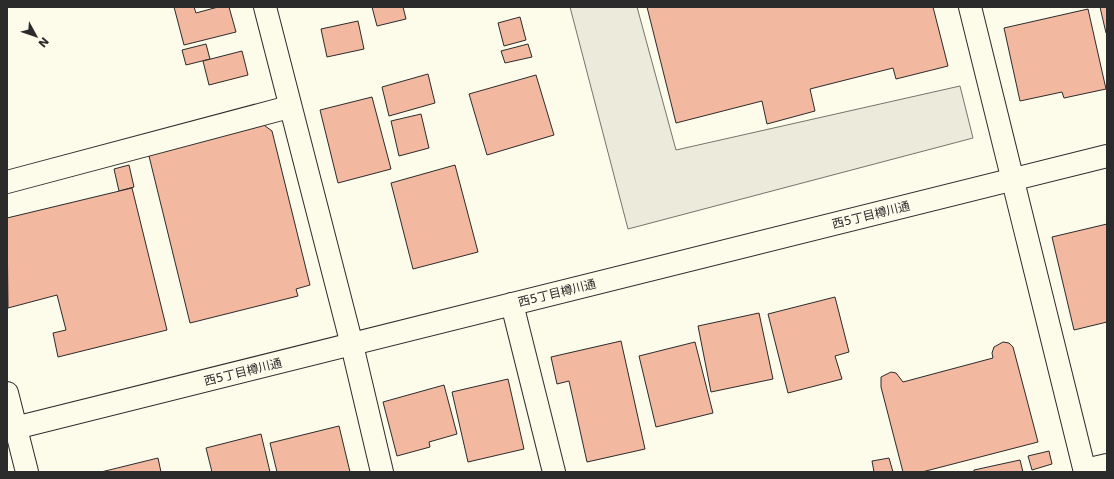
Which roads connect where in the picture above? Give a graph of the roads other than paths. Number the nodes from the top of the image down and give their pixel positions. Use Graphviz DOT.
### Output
graph roads {
  1 [pos="265,7"];
  2 [pos="970,7"];
  3 [pos="289,107"];
  4 [pos="1107,156"];
  5 [pos="1014,179"];
  6 [pos="7,182"];
  7 [pos="512,304"];
  8 [pos="352,344"];
  9 [pos="7,393"];
  10 [pos="11,429"];
  11 [pos="1107,465"];
  12 [pos="1085,471"];
  13 [pos="26,472"];
  14 [pos="382,472"];
  15 [pos="554,472"];
  1 -- 3 [label="street"];
  2 -- 5 [label="street"];
  3 -- 6 [label="street"];
  3 -- 8 [label="street"];
  4 -- 5 [label="street, 西5丁目樽川通"];
  5 -- 7 [label="street, 西5丁目樽川通"];
  5 -- 12 [label="street"];
  7 -- 8 [label="street, 西5丁目樽川通"];
  7 -- 15 [label="street"];
  8 -- 10 [label="street, 西5丁目樽川通"];
  8 -- 14 [label="street"];
  9 -- 10 [label="street"];
  10 -- 13 [label="street"];
  11 -- 12 [label="street"];
}
